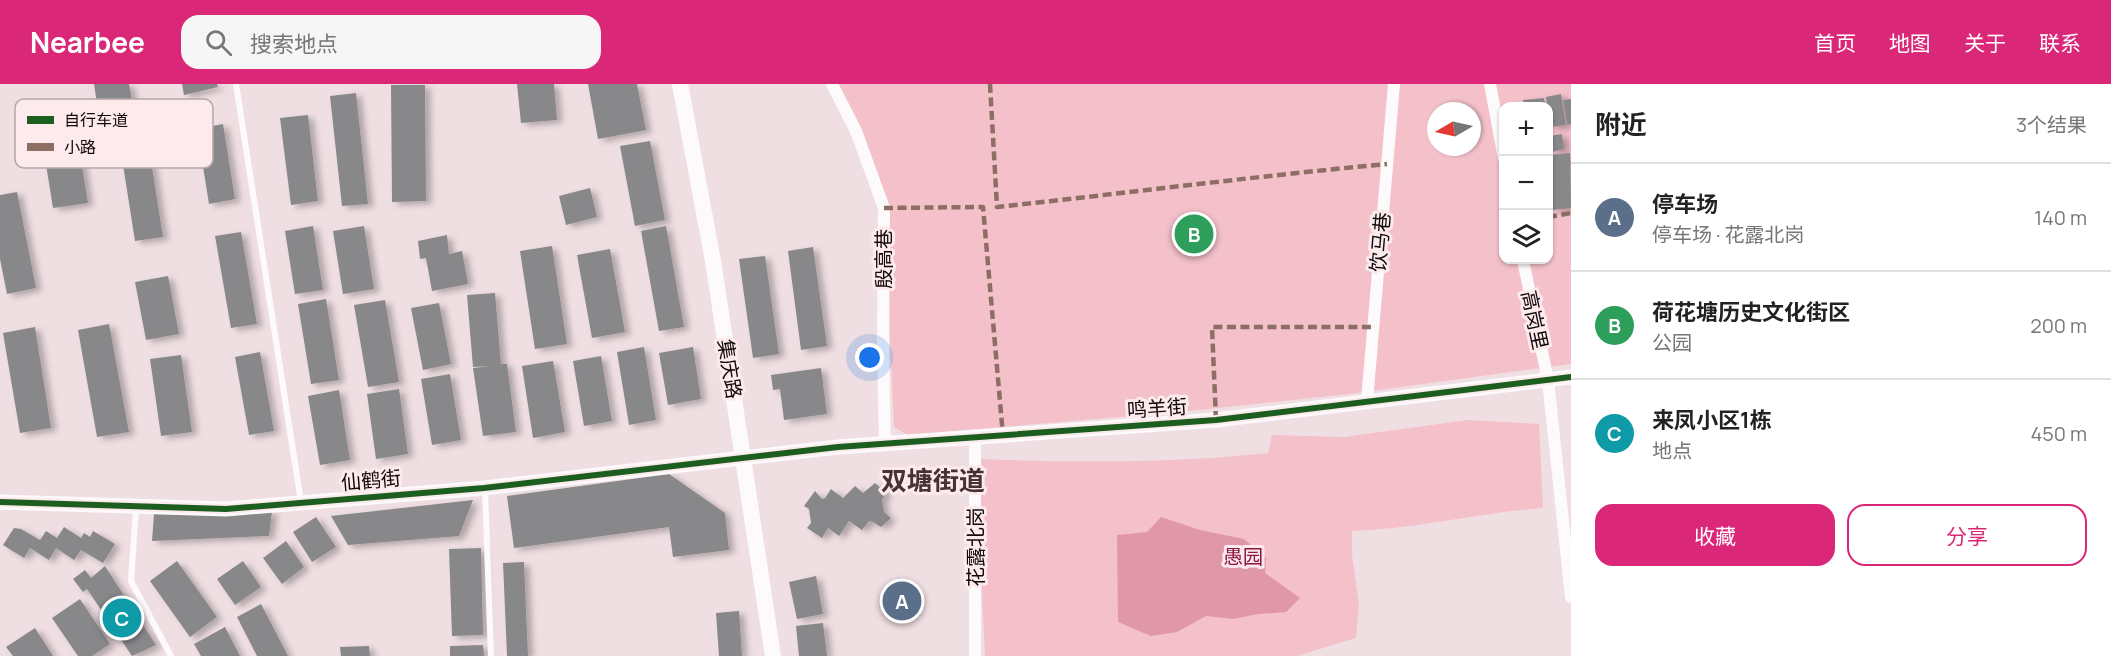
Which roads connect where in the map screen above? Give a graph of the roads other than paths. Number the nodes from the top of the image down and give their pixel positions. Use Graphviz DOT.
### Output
graph roads {
  1 [pos="236,84"];
  2 [pos="680,84"];
  3 [pos="832,84"];
  4 [pos="1394,84"];
  5 [pos="1490,84"];
  6 [pos="1502,156"];
  7 [pos="1523,264"];
  8 [pos="1571,377"];
  9 [pos="1548,380"];
  10 [pos="1367,401"];
  11 [pos="975,438"];
  12 [pos="885,444"];
  13 [pos="744,456"];
  14 [pos="484,488"];
  15 [pos="0,502"];
  16 [pos="301,502"];
  17 [pos="136,506"];
  18 [pos="1571,597"];
  19 [pos="171,656"];
  20 [pos="491,656"];
  21 [pos="773,656"];
  22 [pos="975,656"];
  1 -- 16 [label="lane"];
  2 -- 13 [label="main road, 集庆路"];
  3 -- 12 [label="street, 殷高巷"];
  4 -- 10 [label="street, 饮马巷"];
  5 -- 6 [label="street"];
  7 -- 9 [label="street, 高岗里"];
  8 -- 9 [label="street, 鸣羊街"];
  9 -- 10 [label="street, 鸣羊街"];
  9 -- 18 [label="street, 高岗里"];
  10 -- 11 [label="street, 鸣羊街"];
  11 -- 12 [label="street, 鸣羊街"];
  11 -- 22 [label="street, 花露北岗"];
  12 -- 13 [label="street, 鸣羊街"];
  13 -- 14 [label="street, 仙鹤街"];
  13 -- 21 [label="main road, 集庆路"];
  14 -- 16 [label="street, 仙鹤街"];
  14 -- 20 [label="lane"];
  15 -- 17 [label="street, 仙鹤街"];
  16 -- 17 [label="street, 仙鹤街"];
  17 -- 19 [label="lane"];
}
